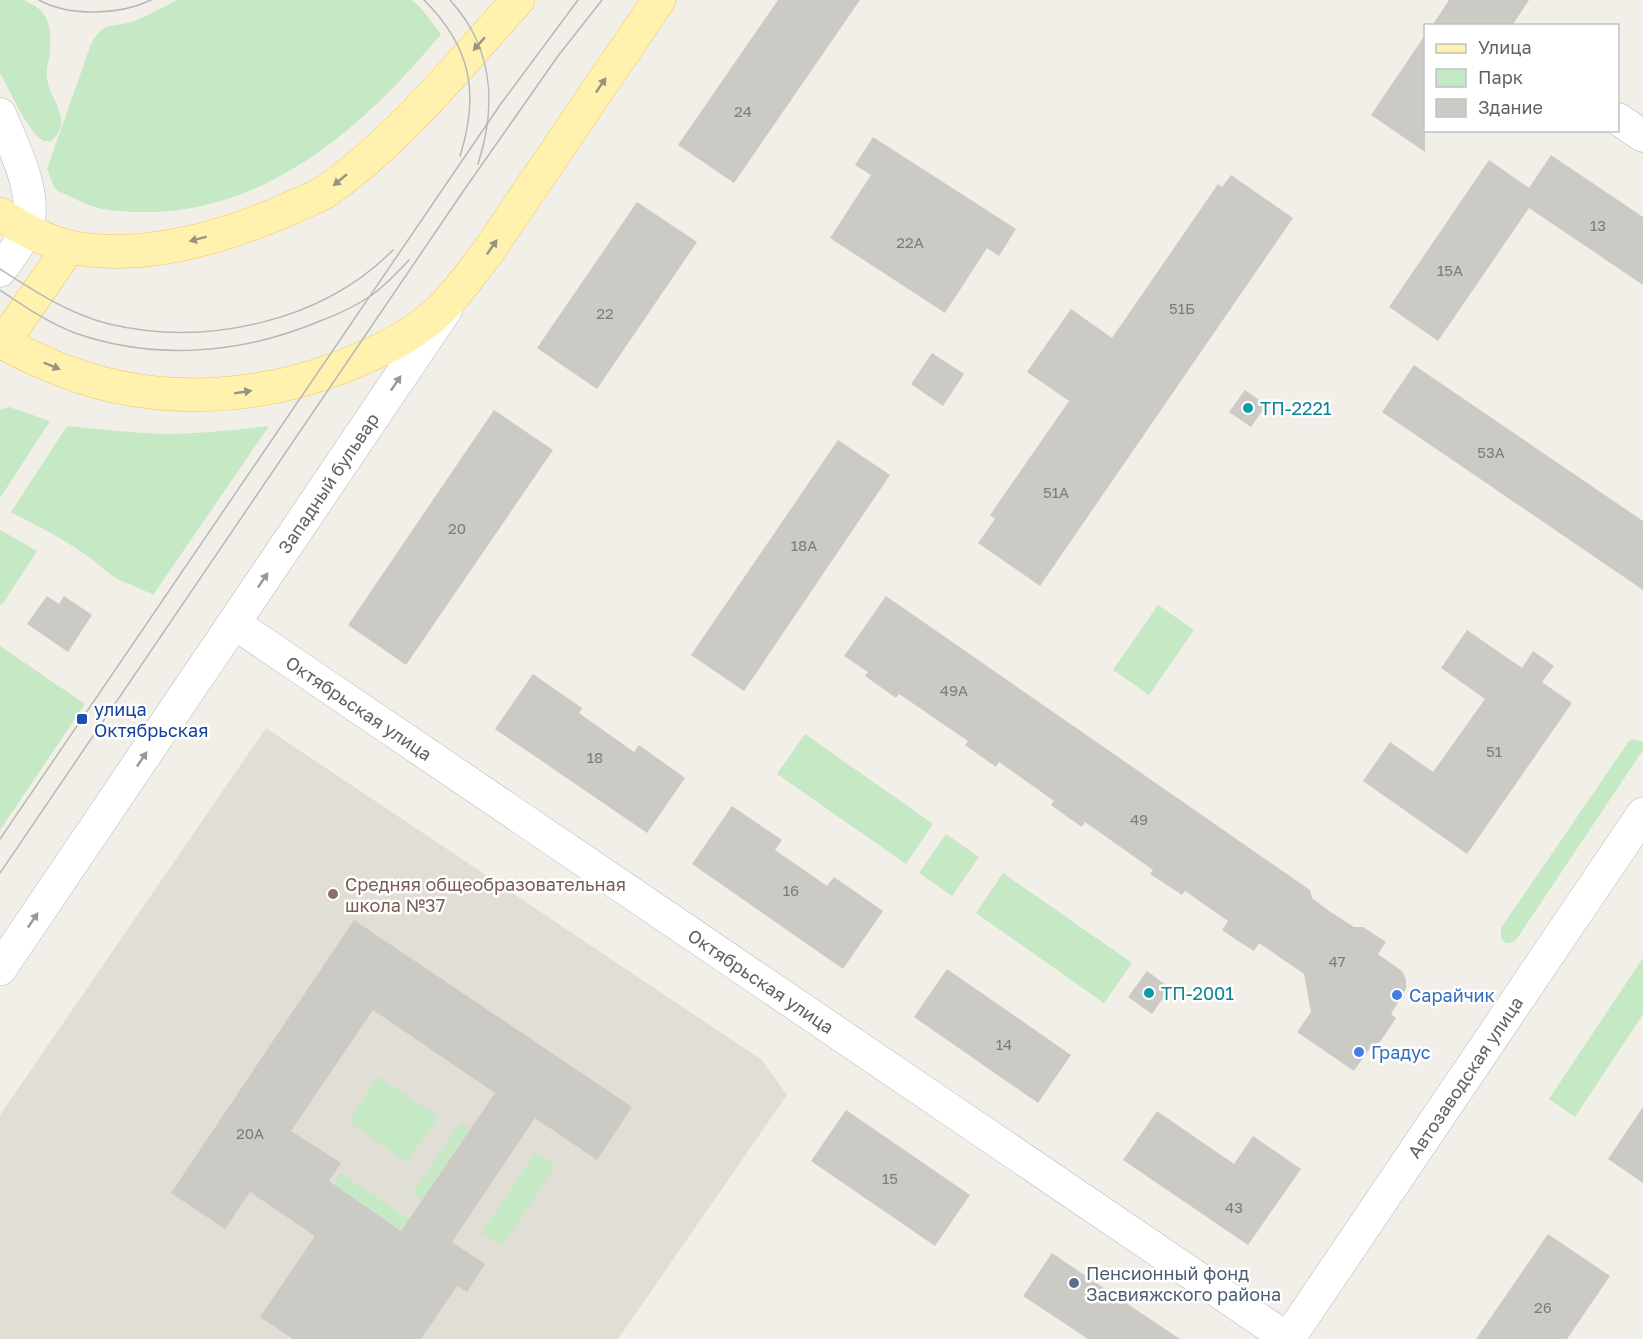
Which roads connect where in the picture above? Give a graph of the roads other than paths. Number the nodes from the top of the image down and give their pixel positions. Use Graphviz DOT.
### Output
graph roads {
  1 [pos="518,0"];
  2 [pos="659,0"];
  3 [pos="0,114"];
  4 [pos="1619,120"];
  5 [pos="1643,136"];
  6 [pos="13,222"];
  7 [pos="69,247"];
  8 [pos="0,271"];
  9 [pos="43,284"];
  10 [pos="456,293"];
  11 [pos="1,343"];
  12 [pos="234,623"];
  13 [pos="1643,814"];
  14 [pos="0,969"];
  15 [pos="1288,1339"];
  1 -- 7 [label="main road, one-way"];
  10 -- 2 [label="main road, Западный бульвар, one-way"];
  3 -- 6 [label="street"];
  4 -- 5 [label="street"];
  6 -- 7 [label="main road"];
  6 -- 8 [label="street"];
  6 -- 9 [label="street"];
  7 -- 9 [label="main road"];
  9 -- 11 [label="main road"];
  11 -- 10 [label="main road, one-way"];
  12 -- 10 [label="street, Западный бульвар, one-way"];
  14 -- 12 [label="street, Западный бульвар, one-way"];
  12 -- 15 [label="street, Октябрьская улица"];
  13 -- 15 [label="street, Автозаводская улица"];
}
